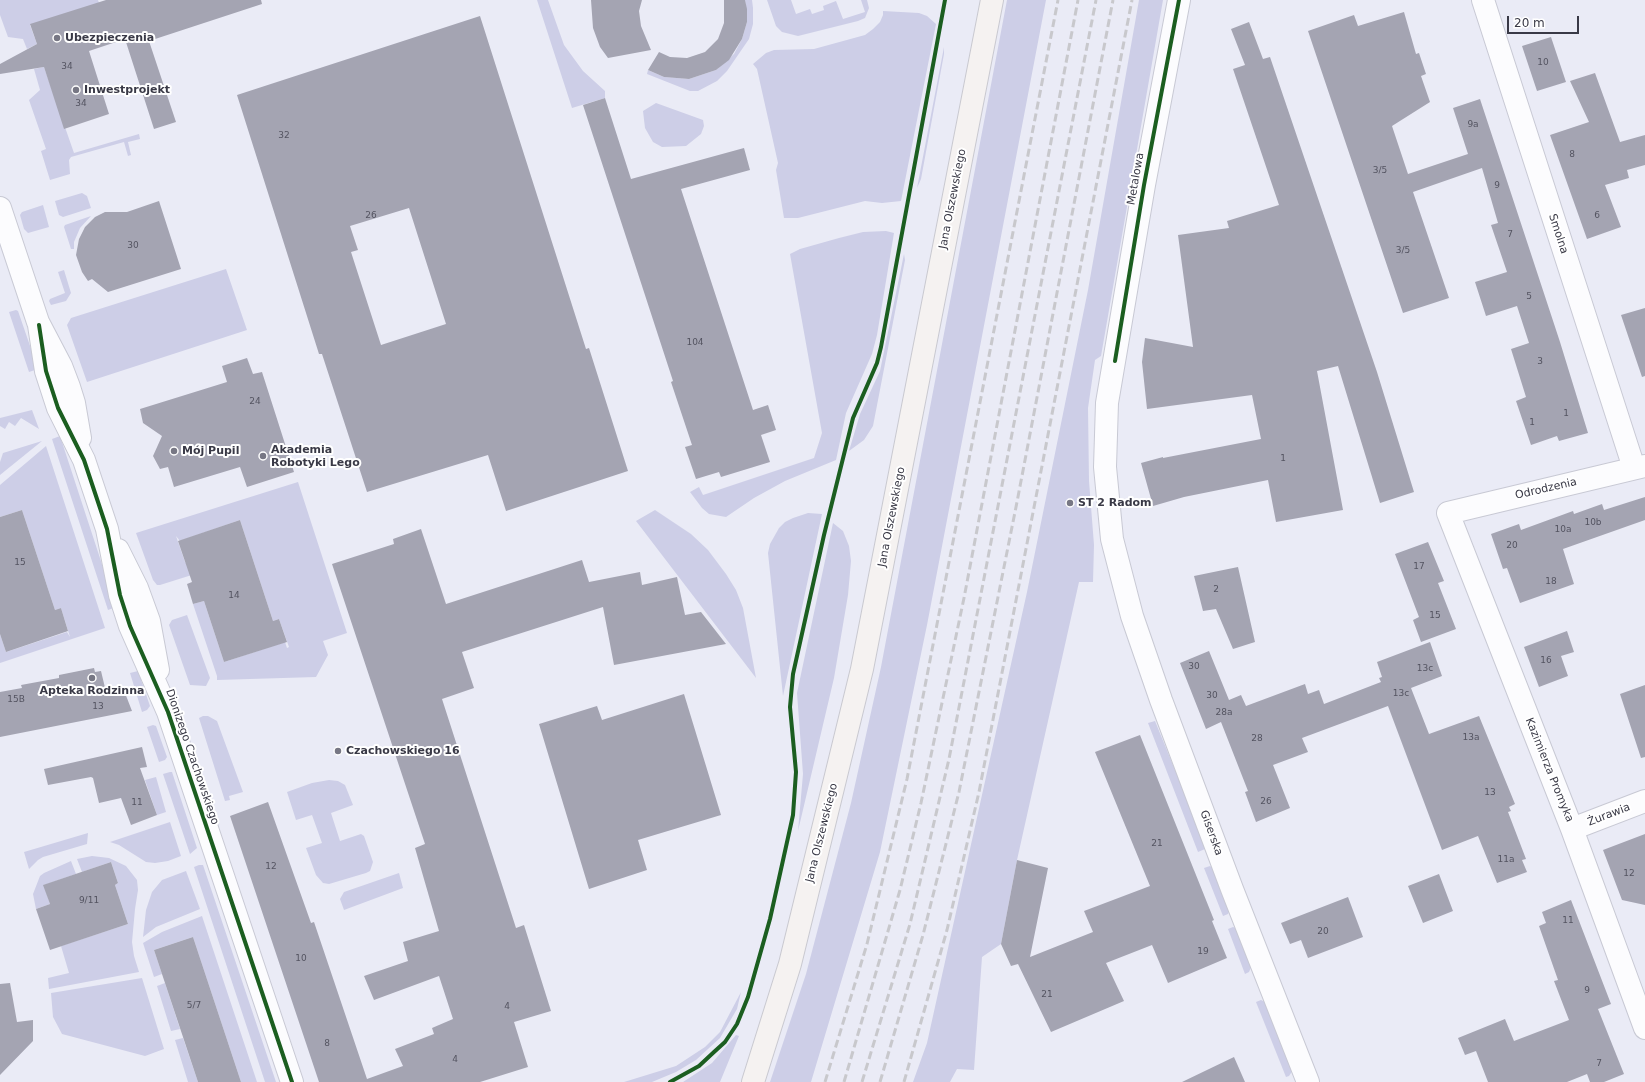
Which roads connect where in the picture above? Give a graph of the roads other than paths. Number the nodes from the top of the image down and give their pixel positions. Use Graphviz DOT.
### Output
graph roads {
  1 [pos="992,0"];
  2 [pos="1179,0"];
  3 [pos="1483,0"];
  4 [pos="0,208"];
  5 [pos="1640,467"];
  6 [pos="1448,513"];
  7 [pos="1124,580"];
  8 [pos="1645,801"];
  9 [pos="1572,829"];
  10 [pos="1645,1028"];
  11 [pos="770,1029"];
  12 [pos="292,1082"];
  13 [pos="741,1082"];
  14 [pos="754,1082"];
  15 [pos="1308,1082"];
  1 -- 11 [label="main road, Jana Olszewskiego"];
  2 -- 7 [label="street, Metalowa"];
  3 -- 5 [label="street, Smolna"];
  4 -- 12 [label="street, Dionizego Czachowskiego"];
  5 -- 6 [label="street, Odrodzenia"];
  6 -- 9 [label="street, Kazimierza Promyka"];
  7 -- 15 [label="street, Giserska"];
  8 -- 9 [label="street, Żurawia"];
  9 -- 10 [label="street, Kazimierza Promyka"];
  11 -- 13 [label="main road, Jana Olszewskiego"];
  11 -- 14 [label="main road, Jana Olszewskiego"];
}
